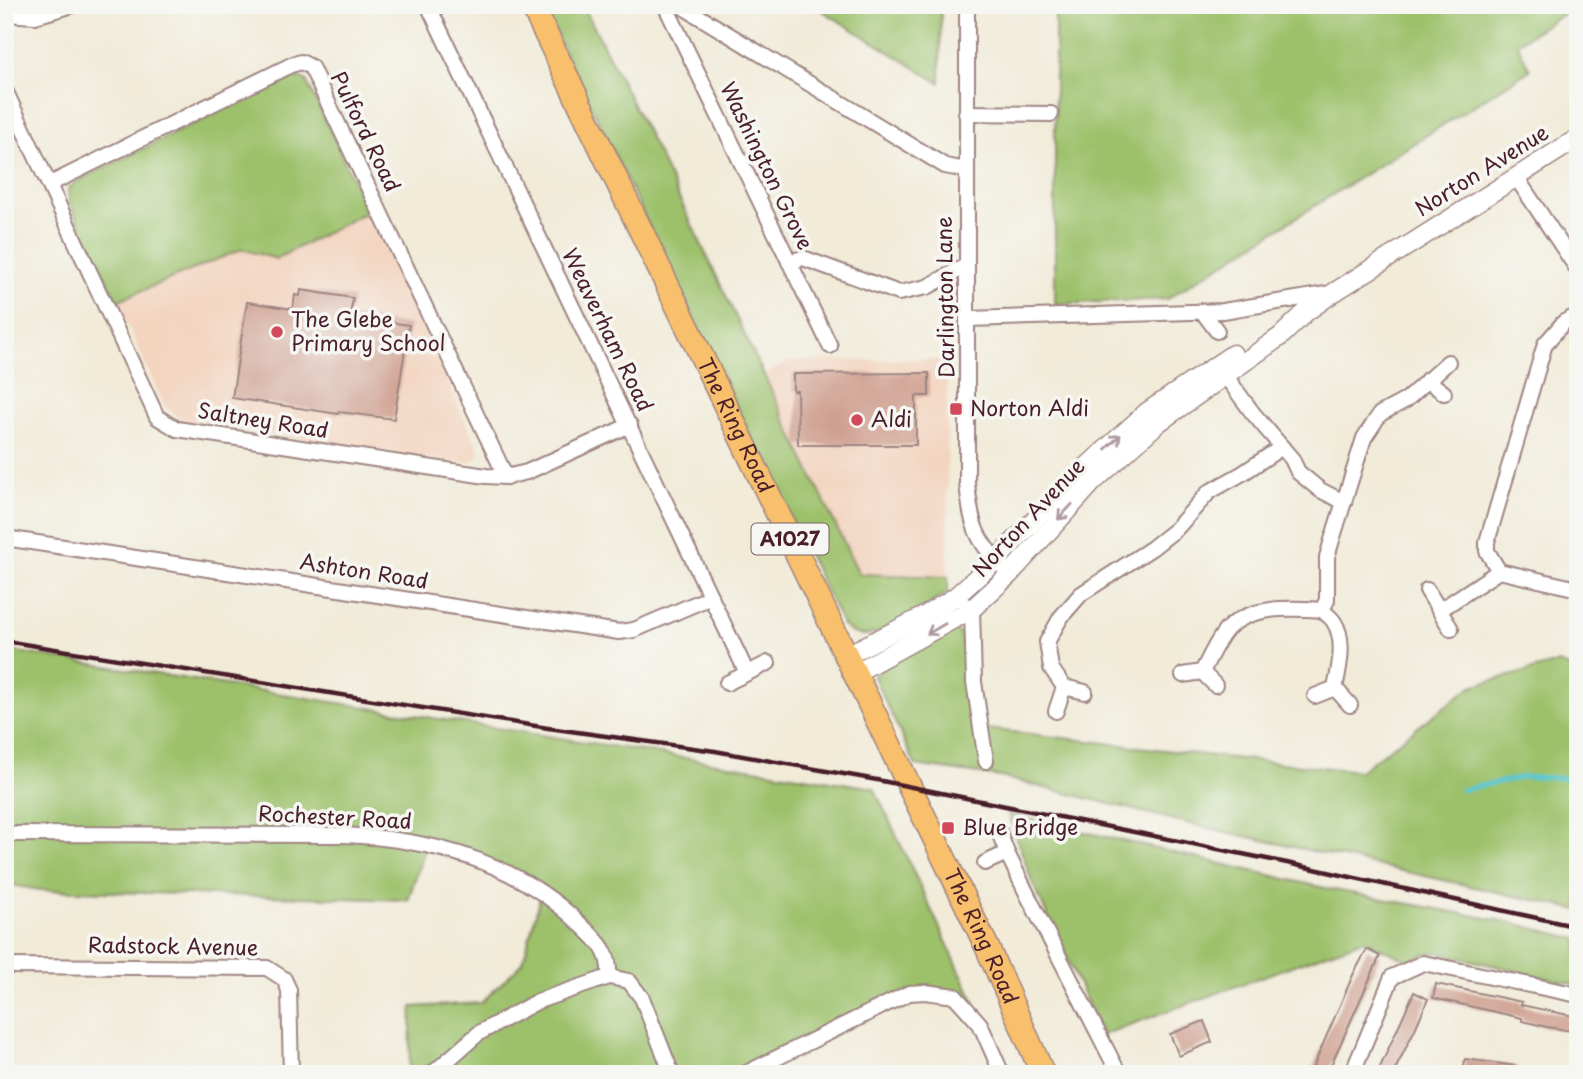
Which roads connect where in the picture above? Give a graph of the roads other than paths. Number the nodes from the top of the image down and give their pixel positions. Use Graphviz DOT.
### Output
graph roads {
  1 [pos="72,5"];
  2 [pos="428,5"];
  3 [pos="532,5"];
  4 [pos="665,5"];
  5 [pos="680,5"];
  6 [pos="967,5"];
  7 [pos="5,13"];
  8 [pos="5,90"];
  9 [pos="967,114"];
  10 [pos="1051,114"];
  11 [pos="1578,138"];
  12 [pos="966,170"];
  13 [pos="1516,177"];
  14 [pos="50,184"];
  15 [pos="789,262"];
  16 [pos="966,266"];
  17 [pos="1578,269"];
  18 [pos="1333,293"];
  19 [pos="1202,311"];
  20 [pos="1578,315"];
  21 [pos="967,319"];
  22 [pos="1217,331"];
  23 [pos="830,346"];
  24 [pos="1448,362"];
  25 [pos="1221,370"];
  26 [pos="1427,380"];
  27 [pos="1444,393"];
  28 [pos="630,425"];
  29 [pos="1282,447"];
  30 [pos="506,477"];
  31 [pos="1345,502"];
  32 [pos="5,538"];
  33 [pos="996,560"];
  34 [pos="1499,571"];
  35 [pos="1010,575"];
  36 [pos="1578,589"];
  37 [pos="1427,590"];
  38 [pos="711,597"];
  39 [pos="955,597"];
  40 [pos="972,609"];
  41 [pos="1322,610"];
  42 [pos="1440,610"];
  43 [pos="1451,629"];
  44 [pos="768,663"];
  45 [pos="851,664"];
  46 [pos="1202,672"];
  47 [pos="747,673"];
  48 [pos="1183,675"];
  49 [pos="727,683"];
  50 [pos="1215,685"];
  51 [pos="1064,687"];
  52 [pos="1335,688"];
  53 [pos="1085,692"];
  54 [pos="1315,696"];
  55 [pos="1350,705"];
  56 [pos="1056,711"];
  57 [pos="986,761"];
  58 [pos="999,832"];
  59 [pos="5,834"];
  60 [pos="1007,853"];
  61 [pos="985,863"];
  62 [pos="5,966"];
  63 [pos="609,976"];
  64 [pos="1578,995"];
  65 [pos="291,1074"];
  66 [pos="432,1074"];
  67 [pos="673,1074"];
  68 [pos="744,1074"];
  69 [pos="1002,1074"];
  70 [pos="1043,1074"];
  71 [pos="1119,1074"];
  72 [pos="1353,1074"];
  1 -- 7 [label="street"];
  2 -- 28 [label="street, Weaverham Road"];
  3 -- 45 [label="main road, The Ring Road / A1027"];
  4 -- 15 [label="street, Washington Grove"];
  5 -- 12 [label="street"];
  6 -- 9 [label="street, Darlington Lane"];
  8 -- 14 [label="street, Saltney Road"];
  9 -- 10 [label="street"];
  9 -- 12 [label="street, Darlington Lane"];
  11 -- 13 [label="street, Norton Avenue"];
  12 -- 16 [label="street, Darlington Lane"];
  13 -- 17 [label="street"];
  13 -- 18 [label="street, Norton Avenue"];
  14 -- 30 [label="street, Saltney Road"];
  14 -- 30 [label="street, Pulford Road"];
  15 -- 16 [label="street"];
  15 -- 23 [label="street, Washington Grove"];
  16 -- 21 [label="street, Darlington Lane"];
  18 -- 19 [label="street"];
  18 -- 25 [label="street, Norton Avenue"];
  19 -- 21 [label="street"];
  19 -- 22 [label="street"];
  20 -- 34 [label="street"];
  21 -- 33 [label="street, Darlington Lane"];
  24 -- 26 [label="street"];
  25 -- 29 [label="street"];
  33 -- 25 [label="street, Norton Avenue, one-way"];
  25 -- 35 [label="street, Norton Avenue, one-way"];
  26 -- 27 [label="street"];
  26 -- 31 [label="street"];
  28 -- 30 [label="street, Saltney Road"];
  28 -- 38 [label="street, Weaverham Road"];
  29 -- 31 [label="street"];
  29 -- 51 [label="street"];
  31 -- 41 [label="street"];
  32 -- 38 [label="street, Ashton Road"];
  33 -- 35 [label="street, Darlington Lane"];
  33 -- 39 [label="street, Norton Avenue"];
  34 -- 36 [label="street"];
  34 -- 42 [label="street"];
  35 -- 40 [label="street, Norton Avenue"];
  37 -- 42 [label="street"];
  38 -- 47 [label="street, Weaverham Road"];
  39 -- 40 [label="street"];
  39 -- 45 [label="street, Norton Avenue"];
  40 -- 45 [label="street, Norton Avenue, one-way"];
  40 -- 57 [label="street"];
  41 -- 46 [label="street"];
  41 -- 52 [label="street"];
  42 -- 43 [label="street"];
  44 -- 47 [label="street"];
  45 -- 70 [label="main road, The Ring Road / A1027"];
  46 -- 48 [label="street"];
  46 -- 50 [label="street"];
  47 -- 49 [label="street"];
  51 -- 53 [label="street"];
  51 -- 56 [label="street"];
  52 -- 54 [label="street"];
  52 -- 55 [label="street"];
  58 -- 60 [label="street"];
  59 -- 63 [label="street, Rochester Road"];
  60 -- 61 [label="street"];
  60 -- 71 [label="street"];
  62 -- 65 [label="street, Radstock Avenue"];
  63 -- 66 [label="street"];
  63 -- 67 [label="street"];
  64 -- 72 [label="street"];
  68 -- 69 [label="street"];
}
